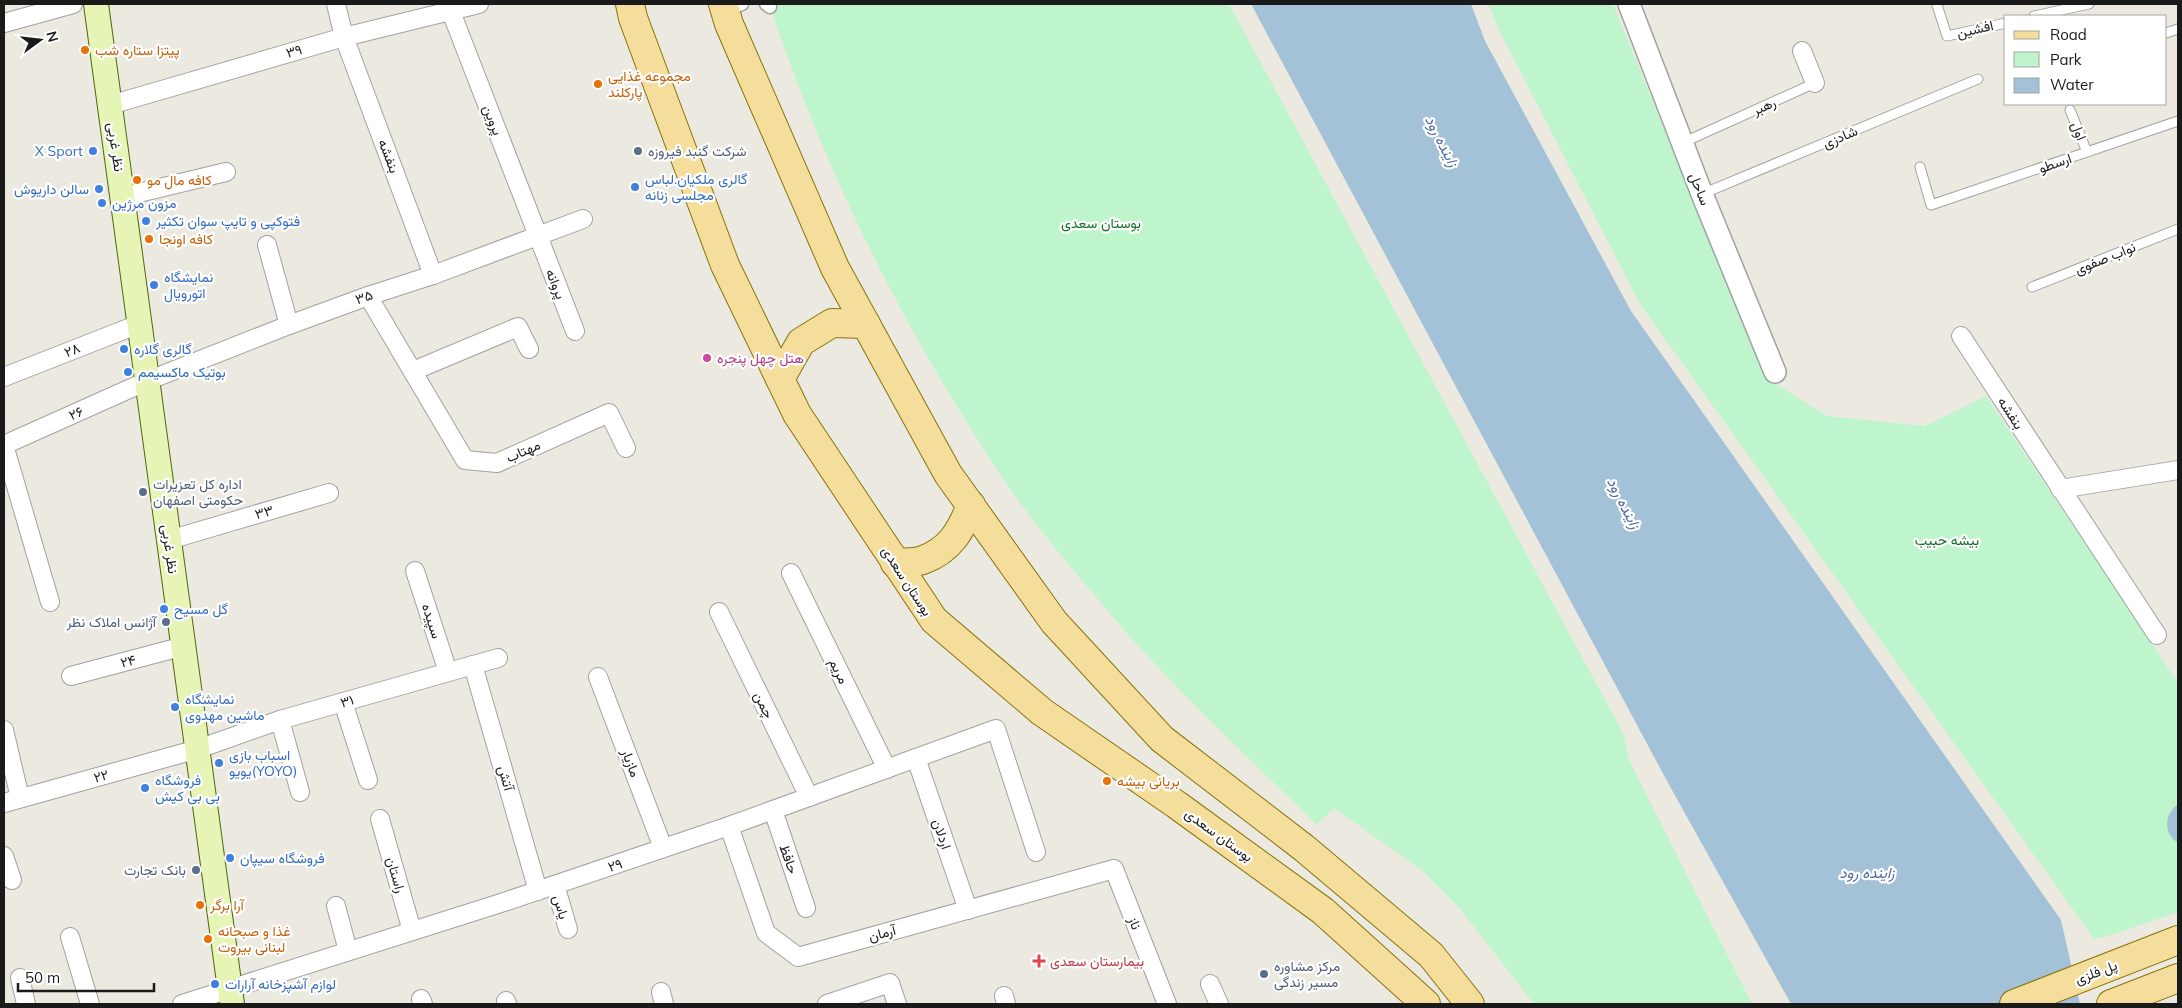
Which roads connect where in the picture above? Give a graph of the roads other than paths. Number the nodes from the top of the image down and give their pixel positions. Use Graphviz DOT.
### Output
graph roads {
  1 [pos="73,4"];
  2 [pos="96,4"];
  3 [pos="336,4"];
  4 [pos="479,4"];
  5 [pos="630,4"];
  6 [pos="1629,4"];
  7 [pos="2089,4"];
  8 [pos="1937,5"];
  9 [pos="730,6"];
  10 [pos="449,7"];
  11 [pos="2052,8"];
  12 [pos="2036,15"];
  13 [pos="2004,22"];
  14 [pos="4,23"];
  15 [pos="344,37"];
  16 [pos="1802,51"];
  17 [pos="1978,79"];
  18 [pos="1815,83"];
  19 [pos="110,104"];
  20 [pos="2070,110"];
  21 [pos="2178,121"];
  22 [pos="1682,143"];
  23 [pos="2087,152"];
  24 [pos="1920,167"];
  25 [pos="226,172"];
  26 [pos="1702,194"];
  27 [pos="122,197"];
  28 [pos="583,218"];
  29 [pos="2178,229"];
  30 [pos="538,236"];
  31 [pos="266,245"];
  32 [pos="433,275"];
  33 [pos="2032,287"];
  34 [pos="368,296"];
  35 [pos="139,324"];
  36 [pos="866,324"];
  37 [pos="288,325"];
  38 [pos="575,331"];
  39 [pos="1961,336"];
  40 [pos="529,349"];
  41 [pos="413,371"];
  42 [pos="1776,372"];
  43 [pos="4,377"];
  44 [pos="780,379"];
  45 [pos="147,381"];
  46 [pos="4,445"];
  47 [pos="626,448"];
  48 [pos="2178,470"];
  49 [pos="2060,490"];
  50 [pos="329,493"];
  51 [pos="971,506"];
  52 [pos="169,540"];
  53 [pos="895,562"];
  54 [pos="416,571"];
  55 [pos="790,573"];
  56 [pos="50,602"];
  57 [pos="719,612"];
  58 [pos="2157,635"];
  59 [pos="184,646"];
  60 [pos="498,658"];
  61 [pos="473,665"];
  62 [pos="448,672"];
  63 [pos="71,676"];
  64 [pos="598,677"];
  65 [pos="342,702"];
  66 [pos="280,720"];
  67 [pos="4,730"];
  68 [pos="198,749"];
  69 [pos="916,758"];
  70 [pos="887,769"];
  71 [pos="368,780"];
  72 [pos="300,792"];
  73 [pos="808,797"];
  74 [pos="12,800"];
  75 [pos="773,810"];
  76 [pos="380,819"];
  77 [pos="729,826"];
  78 [pos="663,848"];
  79 [pos="1036,852"];
  80 [pos="4,856"];
  81 [pos="1114,869"];
  82 [pos="12,880"];
  83 [pos="547,888"];
  84 [pos="336,906"];
  85 [pos="806,908"];
  86 [pos="968,910"];
  87 [pos="568,929"];
  88 [pos="412,931"];
  89 [pos="70,937"];
  90 [pos="2178,940"];
  91 [pos="348,951"];
  92 [pos="20,978"];
  93 [pos="2178,978"];
  94 [pos="1210,984"];
  95 [pos="231,997"];
  96 [pos="1416,1002"];
  97 [pos="26,1004"];
  98 [pos="90,1004"];
  99 [pos="182,1004"];
  100 [pos="827,1004"];
  101 [pos="897,1004"];
  102 [pos="1167,1004"];
  103 [pos="1218,1004"];
  104 [pos="1470,1004"];
  105 [pos="2014,1004"];
  106 [pos="2111,1004"];
  1 -- 14 [label="street"];
  2 -- 19 [label="main road, نظر غربی"];
  3 -- 15 [label="street, بنفشه"];
  4 -- 10 [label="street, ۳۹"];
  5 -- 44 [label="main road, بوستان سعدی"];
  6 -- 22 [label="street, ساحل"];
  7 -- 11 [label="lane"];
  8 -- 13 [label="lane, افشین"];
  9 -- 36 [label="main road"];
  10 -- 15 [label="street, ۳۹"];
  10 -- 30 [label="street, پروین"];
  11 -- 12 [label="lane"];
  15 -- 19 [label="street, ۳۹"];
  15 -- 32 [label="street, بنفشه"];
  16 -- 18 [label="street, رهبر"];
  17 -- 26 [label="lane, شادزی"];
  18 -- 22 [label="lane, رهبر"];
  19 -- 27 [label="main road, نظر غربی"];
  20 -- 23 [label="lane, اول"];
  21 -- 23 [label="lane, ارسطو"];
  22 -- 26 [label="street, ساحل"];
  23 -- 24 [label="lane, ارسطو"];
  25 -- 27 [label="street"];
  26 -- 42 [label="street, ساحل"];
  27 -- 35 [label="main road, نظر غربی"];
  28 -- 30 [label="street, ۳۵"];
  29 -- 33 [label="lane, نواب صفوی"];
  30 -- 32 [label="street, ۳۵"];
  30 -- 38 [label="street, پروانه"];
  31 -- 37 [label="street"];
  32 -- 34 [label="street, ۳۵"];
  34 -- 37 [label="street, ۳۵"];
  34 -- 41 [label="street, مهتاب"];
  35 -- 43 [label="street, ۲۸"];
  35 -- 45 [label="main road, نظر غربی"];
  36 -- 44 [label="main road"];
  36 -- 51 [label="main road"];
  37 -- 45 [label="street, ۳۵"];
  39 -- 49 [label="street, بنفشه"];
  40 -- 41 [label="street"];
  41 -- 47 [label="street, مهتاب"];
  44 -- 53 [label="main road, بوستان سعدی"];
  45 -- 46 [label="street, ۲۶"];
  45 -- 52 [label="main road, نظر غربی"];
  46 -- 56 [label="street"];
  48 -- 49 [label="street"];
  49 -- 58 [label="street, بنفشه"];
  50 -- 52 [label="street, ۳۳"];
  51 -- 53 [label="main road"];
  51 -- 104 [label="main road"];
  52 -- 59 [label="main road, نظر غربی"];
  53 -- 96 [label="main road, بوستان سعدی"];
  54 -- 62 [label="street, سپیده"];
  55 -- 70 [label="street, مریم"];
  57 -- 73 [label="street, چمن"];
  59 -- 63 [label="street, ۲۴"];
  59 -- 68 [label="main road, نظر غربی"];
  60 -- 61 [label="street, ۳۱"];
  61 -- 62 [label="street, ۳۱"];
  61 -- 83 [label="street, آتش"];
  62 -- 65 [label="street, ۳۱"];
  64 -- 78 [label="street, مازیار"];
  65 -- 66 [label="street, ۳۱"];
  65 -- 71 [label="street"];
  66 -- 68 [label="street, ۳۱"];
  66 -- 72 [label="street"];
  67 -- 74 [label="street"];
  68 -- 74 [label="street, ۲۲"];
  68 -- 95 [label="main road, نظر غربی"];
  69 -- 70 [label="street, ۲۹"];
  69 -- 79 [label="street, ۲۹"];
  69 -- 86 [label="street, اردلان"];
  70 -- 73 [label="street, ۲۹"];
  73 -- 75 [label="street, ۲۹"];
  75 -- 77 [label="street, ۲۹"];
  75 -- 85 [label="street, حافظ"];
  76 -- 88 [label="street, راستان"];
  77 -- 78 [label="street, ۲۹"];
  77 -- 86 [label="street, آرمان"];
  78 -- 83 [label="street, ۲۹"];
  80 -- 82 [label="street"];
  81 -- 86 [label="street, آرمان"];
  81 -- 102 [label="street, ناز"];
  83 -- 87 [label="street, یاس"];
  83 -- 88 [label="street, ۲۹"];
  84 -- 91 [label="street"];
  88 -- 91 [label="street, ۲۹"];
  89 -- 98 [label="street"];
  90 -- 105 [label="main road, پل فلزی"];
  91 -- 95 [label="street, ۲۹"];
  92 -- 97 [label="street"];
  93 -- 106 [label="main road"];
  94 -- 103 [label="street"];
  95 -- 99 [label="street, ۲۹"];
  100 -- 101 [label="street"];
}
